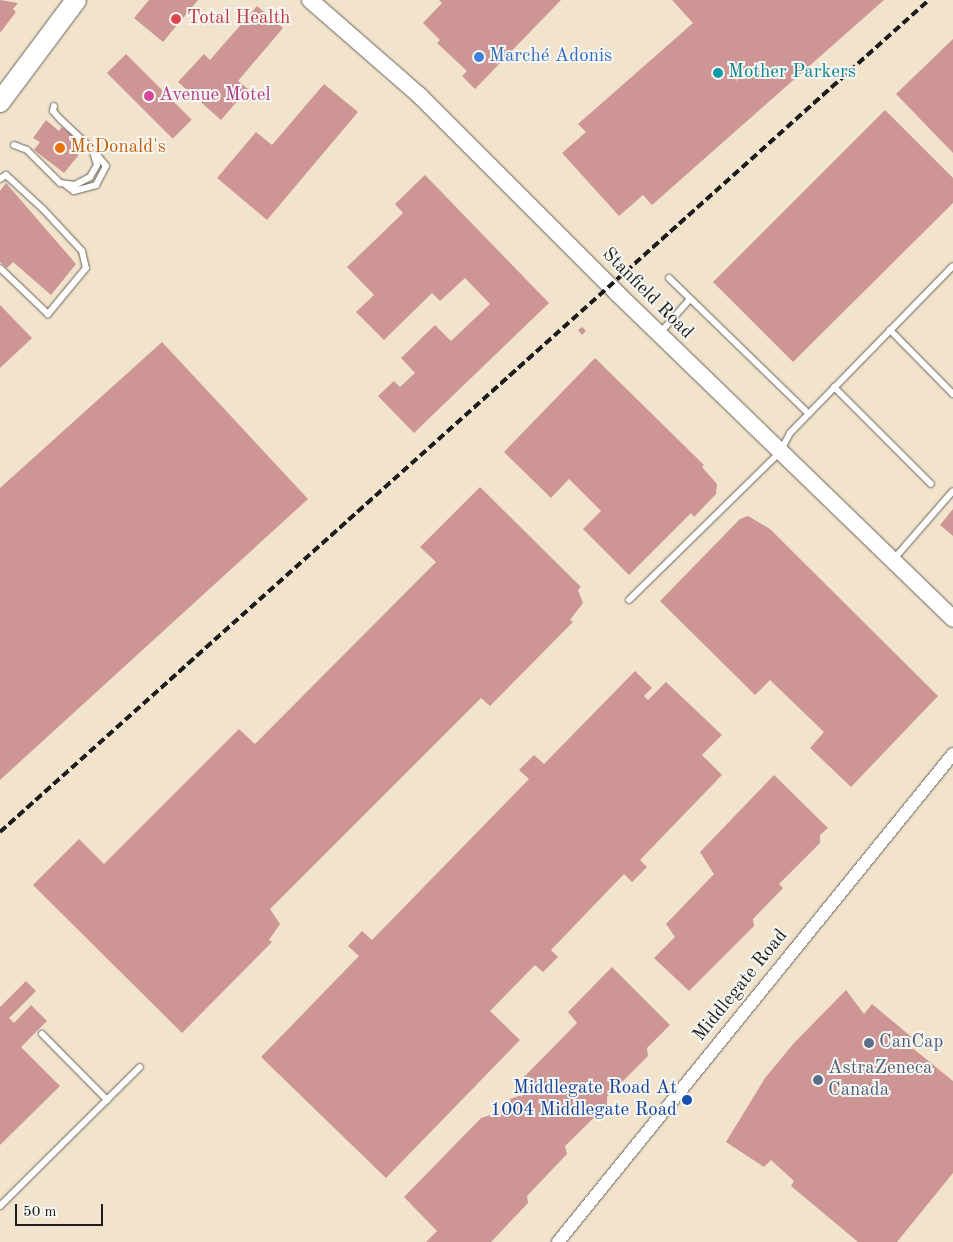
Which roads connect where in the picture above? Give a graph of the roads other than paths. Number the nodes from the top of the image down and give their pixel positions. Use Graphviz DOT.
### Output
graph roads {
  1 [pos="76,0"];
  2 [pos="310,0"];
  3 [pos="0,102"];
  4 [pos="54,106"];
  5 [pos="14,145"];
  6 [pos="92,149"];
  7 [pos="0,179"];
  8 [pos="66,185"];
  9 [pos="953,266"];
  10 [pos="0,268"];
  11 [pos="669,278"];
  12 [pos="689,300"];
  13 [pos="890,330"];
  14 [pos="659,334"];
  15 [pos="834,387"];
  16 [pos="953,394"];
  17 [pos="809,414"];
  18 [pos="780,452"];
  19 [pos="931,484"];
  20 [pos="953,491"];
  21 [pos="892,560"];
  22 [pos="629,600"];
  23 [pos="953,618"];
  24 [pos="953,754"];
  25 [pos="42,1034"];
  26 [pos="140,1068"];
  27 [pos="107,1100"];
  28 [pos="0,1206"];
  29 [pos="558,1242"];
  1 -- 3 [label="main road"];
  2 -- 14 [label="street, Stanfield Road"];
  4 -- 6 [label="lane"];
  5 -- 8 [label="lane"];
  6 -- 8 [label="lane"];
  6 -- 8 [label="lane"];
  7 -- 10 [label="lane"];
  9 -- 13 [label="lane"];
  11 -- 12 [label="lane"];
  12 -- 14 [label="lane"];
  12 -- 17 [label="lane"];
  13 -- 15 [label="lane"];
  13 -- 16 [label="lane"];
  14 -- 18 [label="street, Stanfield Road"];
  15 -- 17 [label="lane"];
  15 -- 19 [label="lane"];
  17 -- 18 [label="lane"];
  18 -- 21 [label="street, Stanfield Road"];
  18 -- 22 [label="lane"];
  20 -- 21 [label="lane"];
  21 -- 23 [label="street, Stanfield Road"];
  24 -- 29 [label="street, Middlegate Road"];
  25 -- 27 [label="lane"];
  26 -- 27 [label="lane"];
  27 -- 28 [label="lane"];
}
